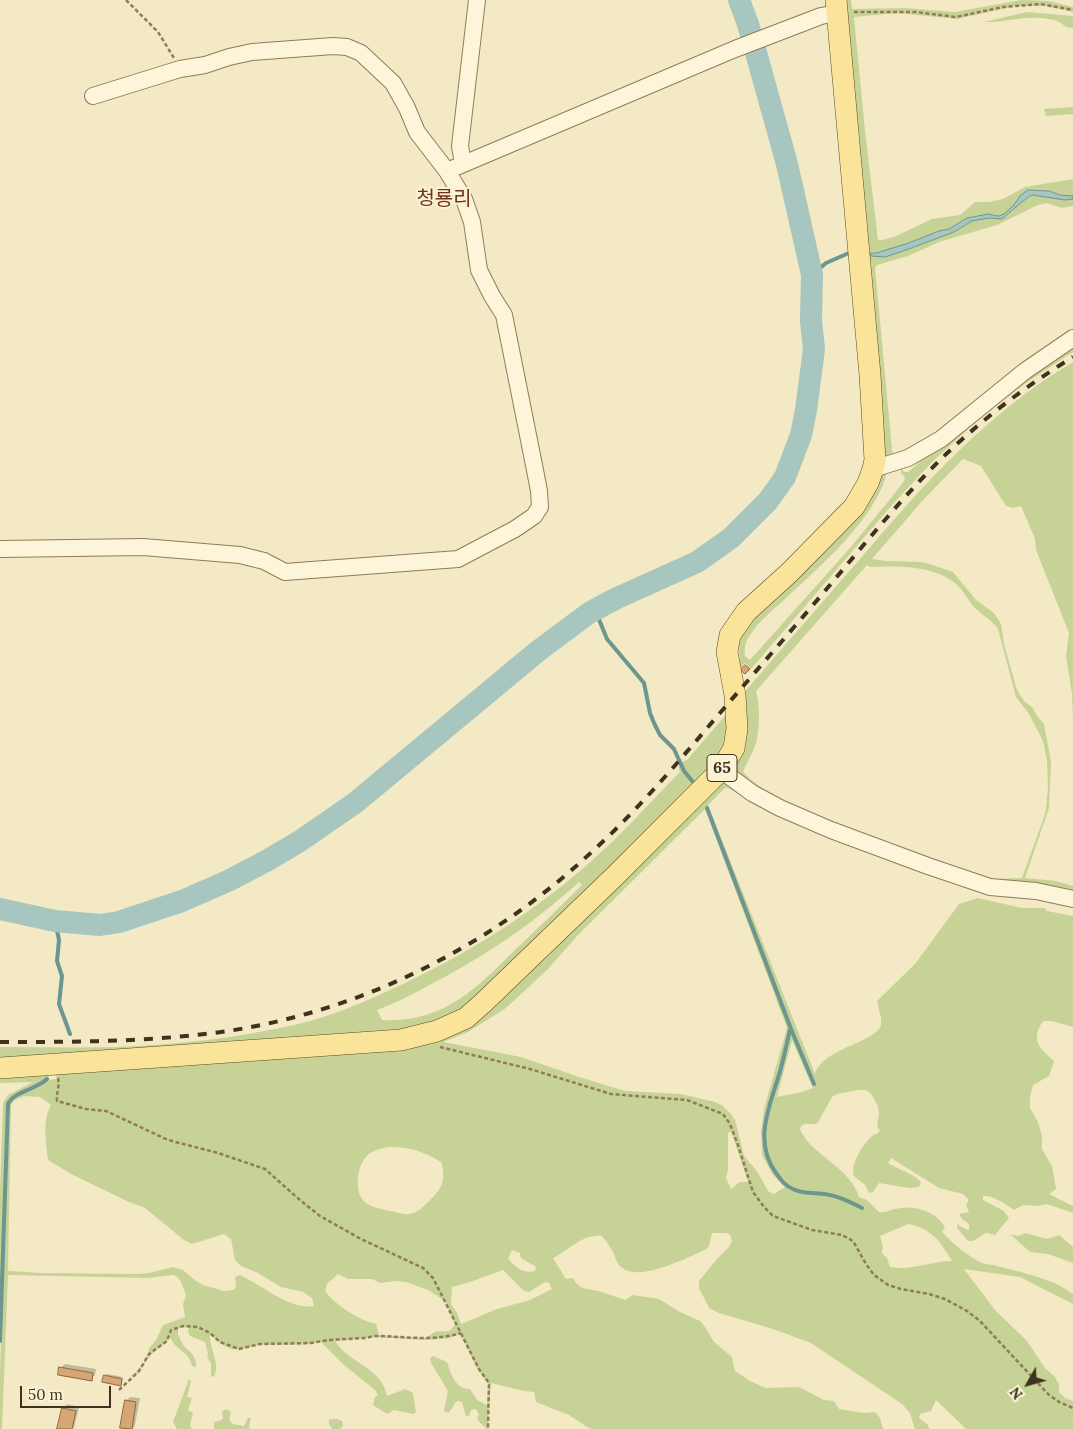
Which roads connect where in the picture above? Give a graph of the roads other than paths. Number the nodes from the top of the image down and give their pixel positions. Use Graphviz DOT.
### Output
graph roads {
  1 [pos="477,0"];
  2 [pos="837,7"];
  3 [pos="93,96"];
  4 [pos="463,163"];
  5 [pos="447,171"];
  6 [pos="1073,338"];
  7 [pos="874,469"];
  8 [pos="0,549"];
  9 [pos="721,770"];
  10 [pos="1073,899"];
  11 [pos="0,1068"];
  1 -- 4 [label="street"];
  2 -- 4 [label="street"];
  2 -- 7 [label="main road, 65"];
  3 -- 5 [label="street"];
  4 -- 5 [label="street"];
  5 -- 8 [label="street"];
  6 -- 7 [label="street"];
  7 -- 9 [label="main road, 65"];
  9 -- 10 [label="street"];
  9 -- 11 [label="main road, 65"];
}
